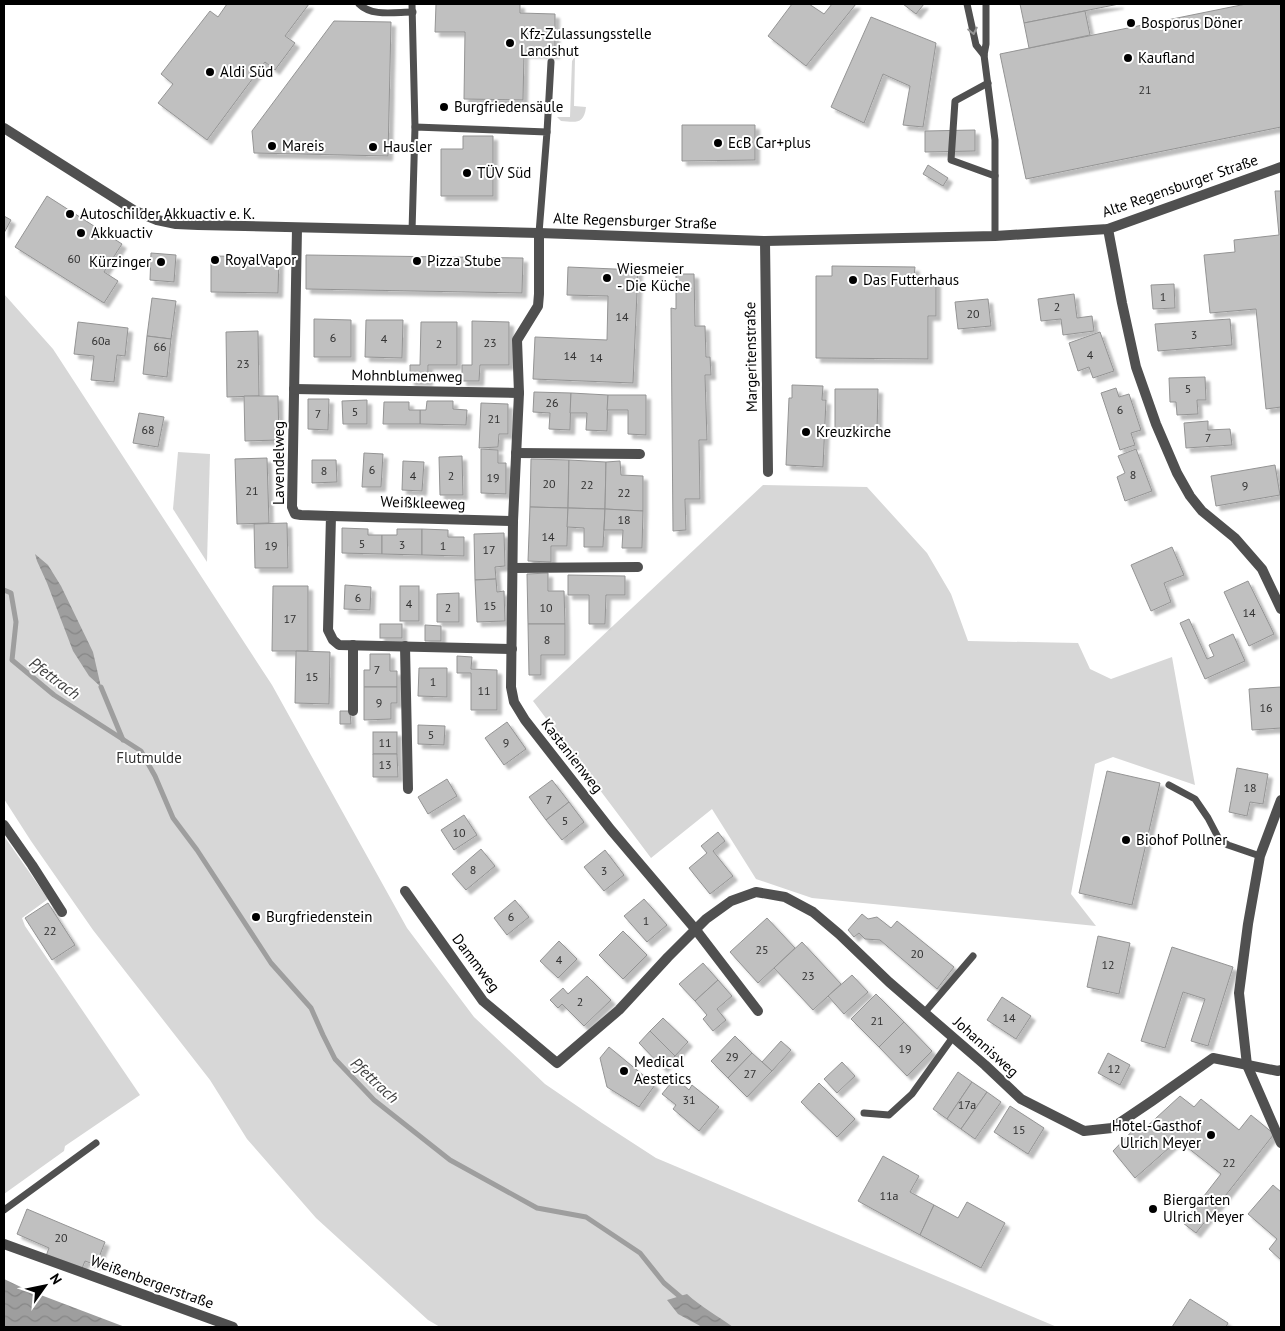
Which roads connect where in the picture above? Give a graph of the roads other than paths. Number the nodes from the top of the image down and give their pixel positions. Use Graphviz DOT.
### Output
graph roads {
  1 [pos="359,4"];
  2 [pos="412,4"];
  3 [pos="968,4"];
  4 [pos="986,4"];
  5 [pos="413,12"];
  6 [pos="984,55"];
  7 [pos="551,62"];
  8 [pos="988,83"];
  9 [pos="415,127"];
  10 [pos="4,128"];
  11 [pos="547,132"];
  12 [pos="1281,167"];
  13 [pos="995,176"];
  14 [pos="297,228"];
  15 [pos="1108,229"];
  16 [pos="412,231"];
  17 [pos="539,233"];
  18 [pos="995,236"];
  19 [pos="765,241"];
  20 [pos="294,389"];
  21 [pos="519,393"];
  22 [pos="516,453"];
  23 [pos="640,454"];
  24 [pos="768,472"];
  25 [pos="331,516"];
  26 [pos="514,521"];
  27 [pos="638,567"];
  28 [pos="513,568"];
  29 [pos="1281,609"];
  30 [pos="353,645"];
  31 [pos="405,646"];
  32 [pos="512,649"];
  33 [pos="353,711"];
  34 [pos="1169,785"];
  35 [pos="408,789"];
  36 [pos="1281,800"];
  37 [pos="4,825"];
  38 [pos="1260,856"];
  39 [pos="405,891"];
  40 [pos="62,912"];
  41 [pos="696,930"];
  42 [pos="974,956"];
  43 [pos="758,1011"];
  44 [pos="925,1012"];
  45 [pos="953,1037"];
  46 [pos="557,1063"];
  47 [pos="1246,1065"];
  48 [pos="1281,1070"];
  49 [pos="864,1113"];
  50 [pos="96,1142"];
  51 [pos="1281,1143"];
  52 [pos="4,1210"];
  53 [pos="4,1244"];
  54 [pos="233,1327"];
  1 -- 5 [label="lane"];
  2 -- 5 [label="lane"];
  3 -- 6 [label="lane, one-way"];
  4 -- 6 [label="lane"];
  5 -- 9 [label="lane"];
  6 -- 8 [label="lane"];
  7 -- 11 [label="lane"];
  8 -- 13 [label="lane"];
  8 -- 13 [label="lane"];
  9 -- 11 [label="lane"];
  9 -- 16 [label="lane"];
  10 -- 14 [label="street, Alte Regensburger Straße"];
  11 -- 17 [label="lane"];
  12 -- 15 [label="street, Alte Regensburger Straße"];
  13 -- 18 [label="lane"];
  14 -- 16 [label="street, Alte Regensburger Straße"];
  14 -- 20 [label="street, Lavendelweg"];
  15 -- 18 [label="street, Alte Regensburger Straße"];
  15 -- 29 [label="street"];
  16 -- 17 [label="street, Alte Regensburger Straße"];
  17 -- 19 [label="street, Alte Regensburger Straße"];
  17 -- 21 [label="street, Kastanienweg"];
  18 -- 19 [label="street, Alte Regensburger Straße"];
  19 -- 24 [label="street, Margeritenstraße"];
  20 -- 21 [label="street, Mohnblumenweg"];
  20 -- 25 [label="street, Lavendelweg"];
  21 -- 22 [label="street, Kastanienweg"];
  22 -- 23 [label="street"];
  22 -- 26 [label="street, Kastanienweg"];
  25 -- 26 [label="street, Weißkleeweg"];
  25 -- 30 [label="street"];
  26 -- 28 [label="street, Kastanienweg"];
  27 -- 28 [label="street"];
  28 -- 32 [label="street, Kastanienweg"];
  30 -- 31 [label="street"];
  30 -- 33 [label="street"];
  31 -- 32 [label="street"];
  31 -- 35 [label="street"];
  32 -- 41 [label="street, Kastanienweg"];
  34 -- 38 [label="lane"];
  36 -- 38 [label="street"];
  37 -- 40 [label="street"];
  38 -- 47 [label="street"];
  39 -- 46 [label="street, Dammweg"];
  41 -- 43 [label="street"];
  41 -- 44 [label="street, Johannisweg"];
  41 -- 46 [label="street, Johannisweg"];
  42 -- 44 [label="lane"];
  44 -- 45 [label="street, Johannisweg"];
  45 -- 47 [label="street, Johannisweg"];
  45 -- 49 [label="lane"];
  47 -- 48 [label="street, Johannisweg"];
  47 -- 51 [label="street"];
  50 -- 52 [label="lane"];
  53 -- 54 [label="street, Weißenbergerstraße"];
}
